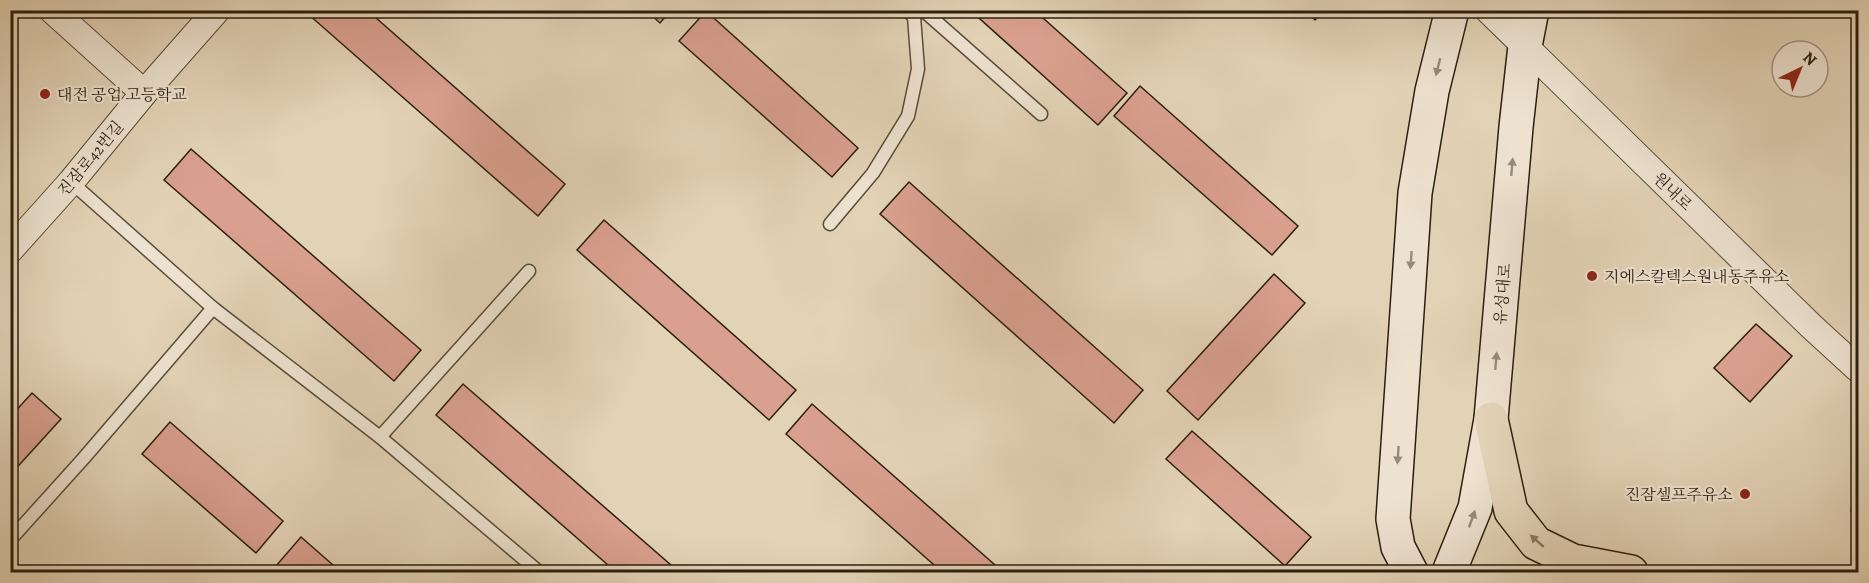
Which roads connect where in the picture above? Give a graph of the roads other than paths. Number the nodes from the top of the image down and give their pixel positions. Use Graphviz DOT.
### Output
graph roads {
  1 [pos="52,10"];
  2 [pos="217,10"];
  3 [pos="1452,10"];
  4 [pos="1488,10"];
  5 [pos="1532,10"];
  6 [pos="916,12"];
  7 [pos="1525,46"];
  8 [pos="144,93"];
  9 [pos="1041,114"];
  10 [pos="71,182"];
  11 [pos="830,224"];
  12 [pos="10,250"];
  13 [pos="529,271"];
  14 [pos="213,308"];
  15 [pos="1858,369"];
  16 [pos="1491,419"];
  17 [pos="380,437"];
  18 [pos="10,540"];
  19 [pos="539,573"];
  20 [pos="1411,573"];
  21 [pos="1449,573"];
  22 [pos="1631,573"];
  1 -- 8 [label="street"];
  2 -- 8 [label="street, 진잠로42번길"];
  3 -- 20 [label="street, one-way"];
  4 -- 7 [label="street, 원내로"];
  5 -- 7 [label="street, 유성대로"];
  6 -- 9 [label="lane"];
  6 -- 11 [label="lane"];
  7 -- 15 [label="street, 원내로"];
  16 -- 7 [label="street, 유성대로, one-way"];
  8 -- 10 [label="street, 진잠로42번길"];
  10 -- 12 [label="street, 진잠로42번길"];
  10 -- 14 [label="lane"];
  13 -- 17 [label="lane"];
  14 -- 17 [label="lane"];
  14 -- 18 [label="lane"];
  21 -- 16 [label="street, 유성대로, one-way"];
  22 -- 16 [label="main road, one-way"];
  17 -- 19 [label="lane"];
}
